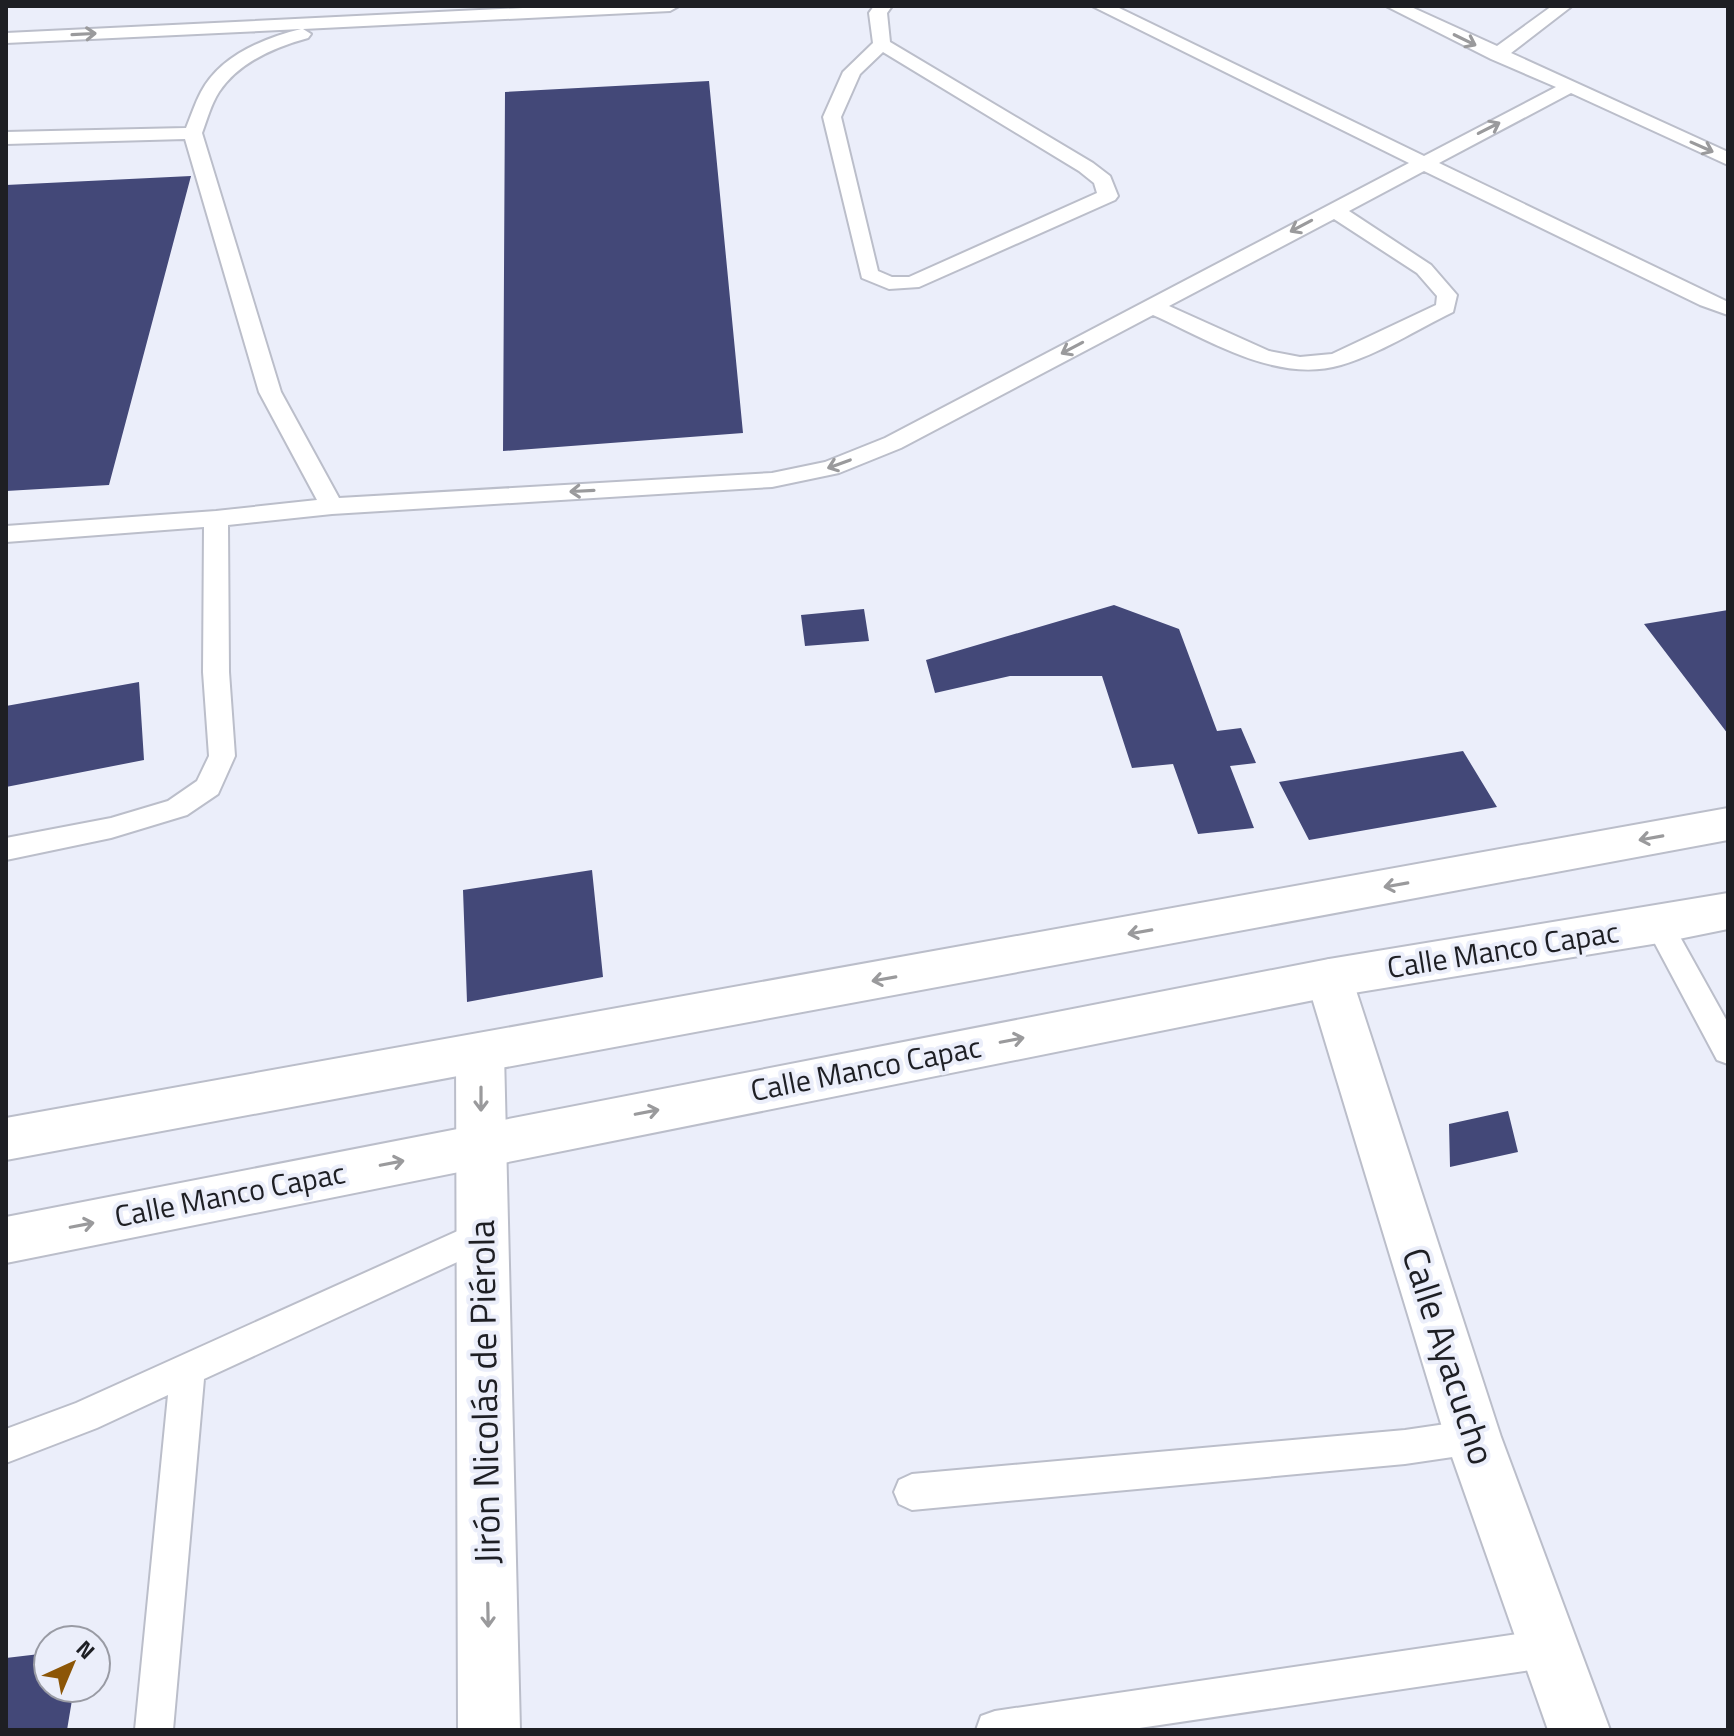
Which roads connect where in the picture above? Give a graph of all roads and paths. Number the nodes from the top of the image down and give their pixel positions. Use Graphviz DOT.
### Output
graph roads {
  1 [pos="670,6"];
  2 [pos="883,6"];
  3 [pos="1101,6"];
  4 [pos="1395,6"];
  5 [pos="1563,6"];
  6 [pos="345,21"];
  7 [pos="6,38"];
  8 [pos="882,44"];
  9 [pos="1497,55"];
  10 [pos="1569,87"];
  11 [pos="193,133"];
  12 [pos="6,138"];
  13 [pos="1728,159"];
  14 [pos="1420,163"];
  15 [pos="1333,209"];
  16 [pos="1151,306"];
  17 [pos="1728,309"];
  18 [pos="332,506"];
  19 [pos="216,519"];
  20 [pos="6,534"];
  21 [pos="1728,824"];
  22 [pos="6,849"];
  23 [pos="1728,911"];
  24 [pos="1659,925"];
  25 [pos="1329,978"];
  26 [pos="1728,1051"];
  27 [pos="480,1053"];
  28 [pos="6,1139"];
  29 [pos="481,1145"];
  30 [pos="482,1235"];
  31 [pos="6,1240"];
  32 [pos="188,1369"];
  33 [pos="1473,1437"];
  34 [pos="6,1446"];
  35 [pos="912,1492"];
  36 [pos="1551,1648"];
  37 [pos="154,1730"];
  38 [pos="489,1730"];
  39 [pos="995,1730"];
  40 [pos="1579,1730"];
  1 -- 6 [label="lane"];
  2 -- 8 [label="lane"];
  3 -- 14 [label="lane"];
  4 -- 9 [label="lane, one-way"];
  5 -- 9 [label="lane"];
  7 -- 6 [label="lane, one-way"];
  6 -- 11 [label="lane"];
  8 -- 8 [label="lane"];
  9 -- 10 [label="lane"];
  10 -- 13 [label="lane, one-way"];
  14 -- 10 [label="lane, one-way"];
  11 -- 12 [label="lane"];
  11 -- 18 [label="lane"];
  14 -- 15 [label="lane"];
  14 -- 17 [label="lane"];
  15 -- 16 [label="lane, one-way"];
  15 -- 16 [label="lane"];
  16 -- 18 [label="lane, one-way"];
  18 -- 19 [label="lane"];
  19 -- 20 [label="lane"];
  19 -- 22 [label="lane"];
  21 -- 27 [label="main road, one-way"];
  23 -- 24 [label="main road, Calle Manco Capac"];
  24 -- 25 [label="main road, Calle Manco Capac"];
  24 -- 26 [label="lane"];
  29 -- 25 [label="main road, Calle Manco Capac, one-way"];
  25 -- 33 [label="main road, Calle Ayacucho"];
  27 -- 28 [label="main road"];
  27 -- 29 [label="main road, Jirón Nicolás de Piérola, one-way"];
  29 -- 30 [label="main road, Jirón Nicolás de Piérola"];
  31 -- 29 [label="main road, Calle Manco Capac, one-way"];
  30 -- 32 [label="lane"];
  30 -- 38 [label="main road, Jirón Nicolás de Piérola, one-way"];
  32 -- 34 [label="lane"];
  32 -- 37 [label="lane"];
  33 -- 35 [label="lane"];
  33 -- 36 [label="main road, Calle Ayacucho"];
  36 -- 39 [label="lane"];
  36 -- 40 [label="main road, Calle Ayacucho"];
}
